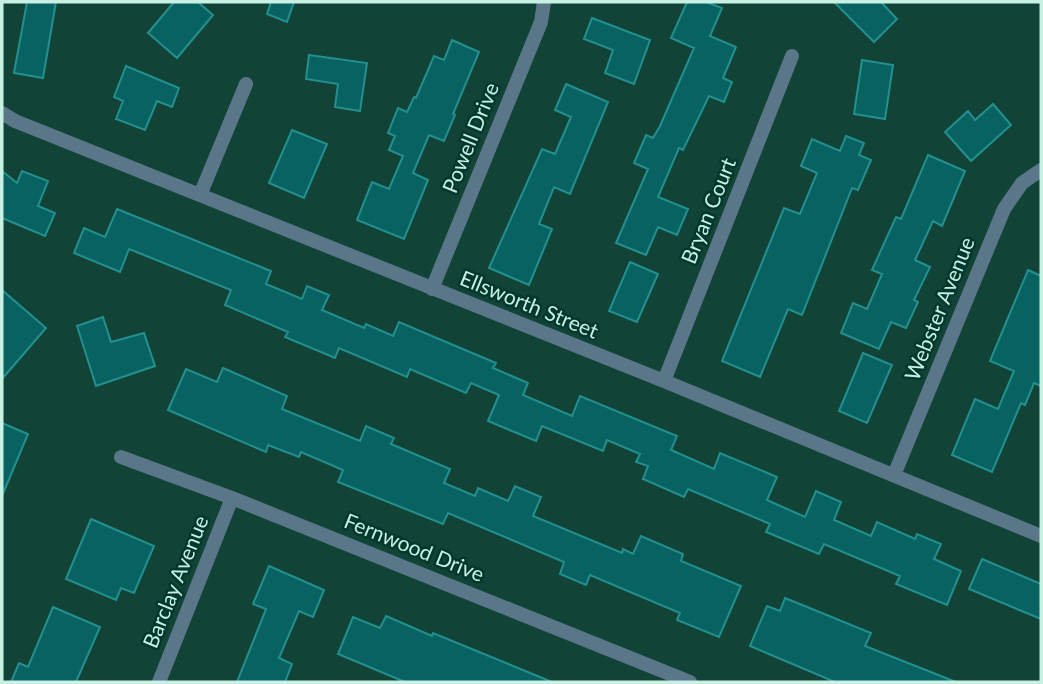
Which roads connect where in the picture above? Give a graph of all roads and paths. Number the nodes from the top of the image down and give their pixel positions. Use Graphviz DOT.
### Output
graph roads {
  1 [pos="544,2"];
  2 [pos="792,56"];
  3 [pos="246,84"];
  4 [pos="2,113"];
  5 [pos="1041,170"];
  6 [pos="200,195"];
  7 [pos="432,289"];
  8 [pos="664,380"];
  9 [pos="121,457"];
  10 [pos="894,475"];
  11 [pos="232,498"];
  12 [pos="1041,536"];
  13 [pos="159,682"];
  14 [pos="690,682"];
  1 -- 7 [label="street, Powell Drive"];
  2 -- 8 [label="street, Bryan Court"];
  3 -- 6 [label="street"];
  4 -- 6 [label="street, Ellsworth Street"];
  5 -- 10 [label="street, Webster Avenue"];
  6 -- 7 [label="street, Ellsworth Street"];
  7 -- 8 [label="street, Ellsworth Street"];
  8 -- 10 [label="street, Ellsworth Street"];
  9 -- 11 [label="street, Fernwood Drive"];
  10 -- 12 [label="street, Ellsworth Street"];
  11 -- 13 [label="street, Barclay Avenue"];
  11 -- 14 [label="street, Fernwood Drive"];
}
